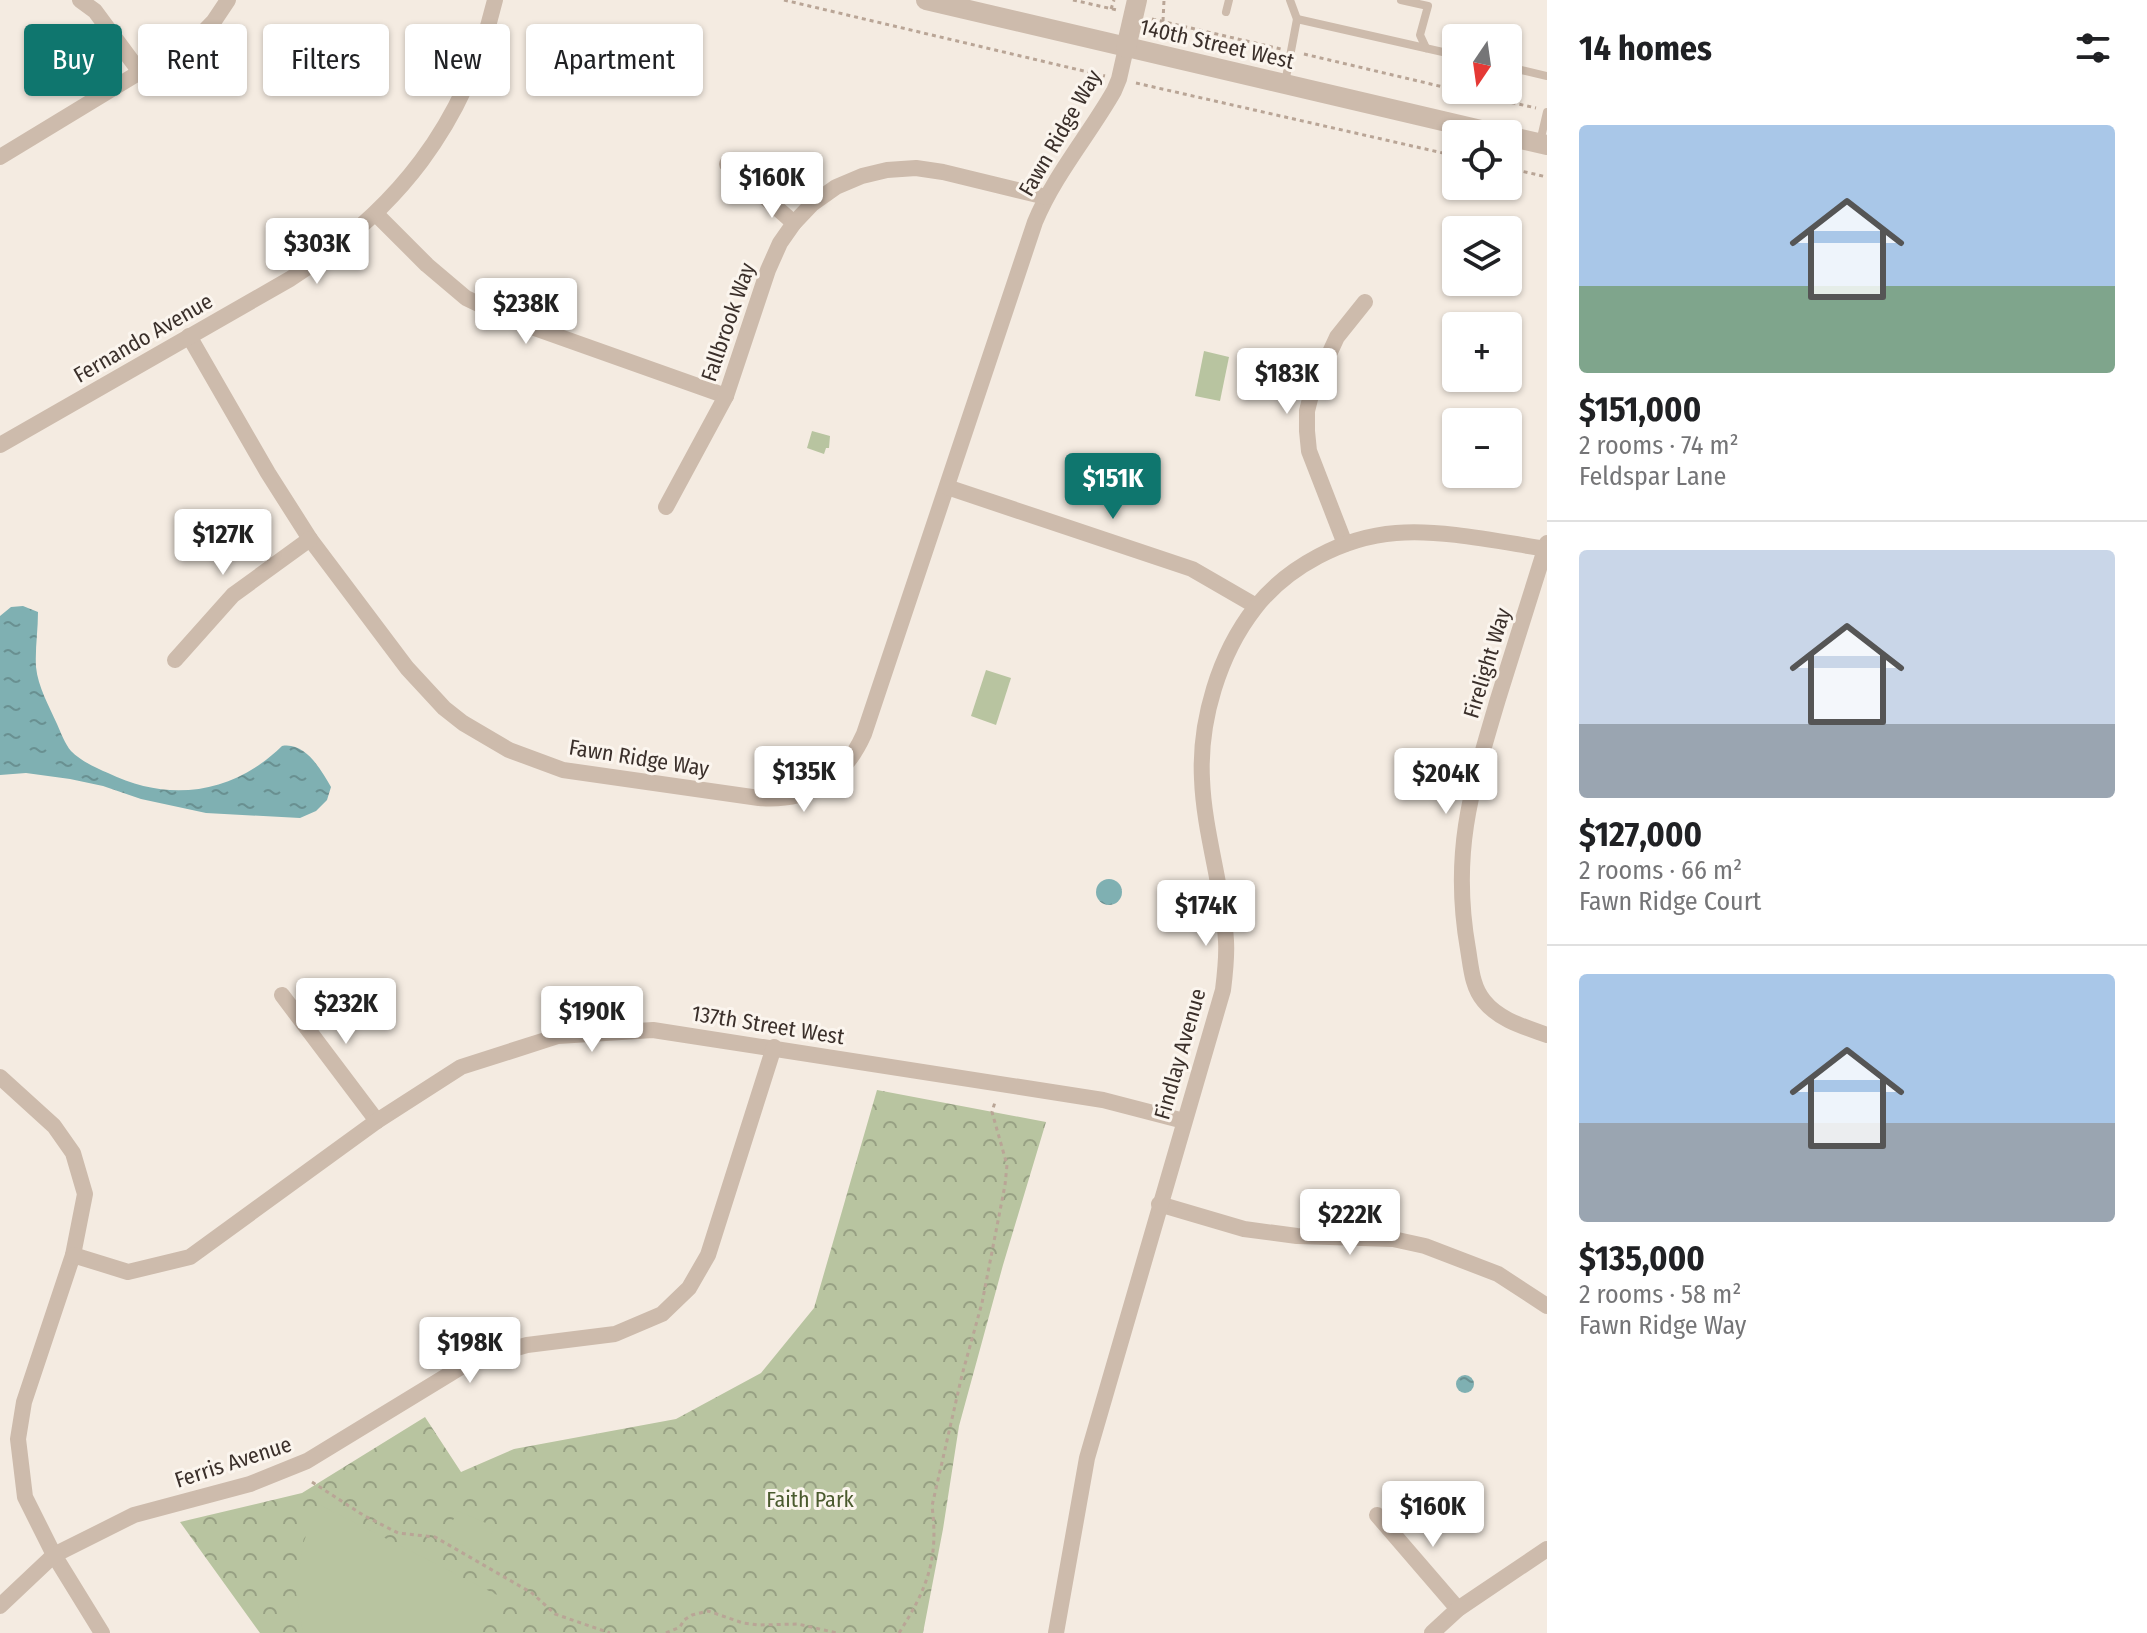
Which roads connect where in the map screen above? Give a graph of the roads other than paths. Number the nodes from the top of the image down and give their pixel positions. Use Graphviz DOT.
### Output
graph roads {
  1 [pos="80,0"];
  2 [pos="228,0"];
  3 [pos="495,0"];
  4 [pos="926,0"];
  5 [pos="1137,0"];
  6 [pos="1229,0"];
  7 [pos="1290,0"];
  8 [pos="1401,0"];
  9 [pos="1226,12"];
  10 [pos="1297,19"];
  11 [pos="211,24"];
  12 [pos="1126,48"];
  13 [pos="1426,48"];
  14 [pos="1442,52"];
  15 [pos="138,69"];
  16 [pos="1522,70"];
  17 [pos="138,73"];
  18 [pos="1547,76"];
  19 [pos="1285,84"];
  20 [pos="1542,110"];
  21 [pos="1442,121"];
  22 [pos="1522,140"];
  23 [pos="1544,145"];
  24 [pos="0,157"];
  25 [pos="727,164"];
  26 [pos="1046,197"];
  27 [pos="376,214"];
  28 [pos="794,223"];
  29 [pos="1365,302"];
  30 [pos="189,336"];
  31 [pos="726,396"];
  32 [pos="0,445"];
  33 [pos="947,487"];
  34 [pos="666,507"];
  35 [pos="310,539"];
  36 [pos="1345,544"];
  37 [pos="1546,547"];
  38 [pos="1256,606"];
  39 [pos="175,660"];
  40 [pos="282,995"];
  41 [pos="1547,1035"];
  42 [pos="774,1047"];
  43 [pos="0,1077"];
  44 [pos="377,1121"];
  45 [pos="1184,1121"];
  46 [pos="1159,1204"];
  47 [pos="73,1255"];
  48 [pos="1547,1306"];
  49 [pos="1377,1515"];
  50 [pos="1547,1549"];
  51 [pos="54,1555"];
  52 [pos="0,1606"];
  53 [pos="1458,1609"];
  54 [pos="102,1633"];
  55 [pos="1056,1633"];
  56 [pos="1432,1633"];
  1 -- 15 [label="street"];
  2 -- 11 [label="street"];
  3 -- 27 [label="street, Fernando Avenue"];
  4 -- 12 [label="street, 140th Street West"];
  5 -- 12 [label="street"];
  6 -- 9 [label="lane"];
  7 -- 10 [label="lane"];
  8 -- 13 [label="lane"];
  10 -- 13 [label="lane"];
  10 -- 19 [label="lane"];
  12 -- 19 [label="street, 140th Street West"];
  12 -- 26 [label="street, Fawn Ridge Way"];
  13 -- 14 [label="lane"];
  16 -- 18 [label="lane"];
  17 -- 24 [label="street"];
  19 -- 21 [label="street, 140th Street West"];
  20 -- 23 [label="lane"];
  22 -- 23 [label="street"];
  25 -- 28 [label="street"];
  26 -- 28 [label="street, Fallbrook Way"];
  26 -- 33 [label="street, Fawn Ridge Way"];
  27 -- 30 [label="street, Fernando Avenue"];
  27 -- 31 [label="street"];
  28 -- 31 [label="street, Fallbrook Way"];
  29 -- 36 [label="street"];
  30 -- 32 [label="street, Fernando Avenue"];
  30 -- 35 [label="street, Fawn Ridge Way"];
  31 -- 34 [label="street, Fallbrook Way"];
  33 -- 35 [label="street, Fawn Ridge Way"];
  33 -- 38 [label="street"];
  35 -- 39 [label="street"];
  36 -- 37 [label="street, Findlay Avenue"];
  36 -- 38 [label="street, Findlay Avenue"];
  37 -- 41 [label="street, Firelight Way"];
  38 -- 45 [label="street, Findlay Avenue"];
  40 -- 44 [label="street"];
  42 -- 44 [label="street, 137th Street West"];
  42 -- 45 [label="street, 137th Street West"];
  42 -- 51 [label="street, Ferris Avenue"];
  43 -- 47 [label="street"];
  44 -- 47 [label="street, 137th Street West"];
  45 -- 46 [label="street, Findlay Avenue"];
  46 -- 48 [label="street"];
  46 -- 55 [label="street, Findlay Avenue"];
  47 -- 51 [label="street"];
  49 -- 53 [label="street"];
  50 -- 53 [label="street"];
  51 -- 52 [label="street, Ferris Avenue"];
  51 -- 54 [label="street"];
  53 -- 56 [label="street"];
}
